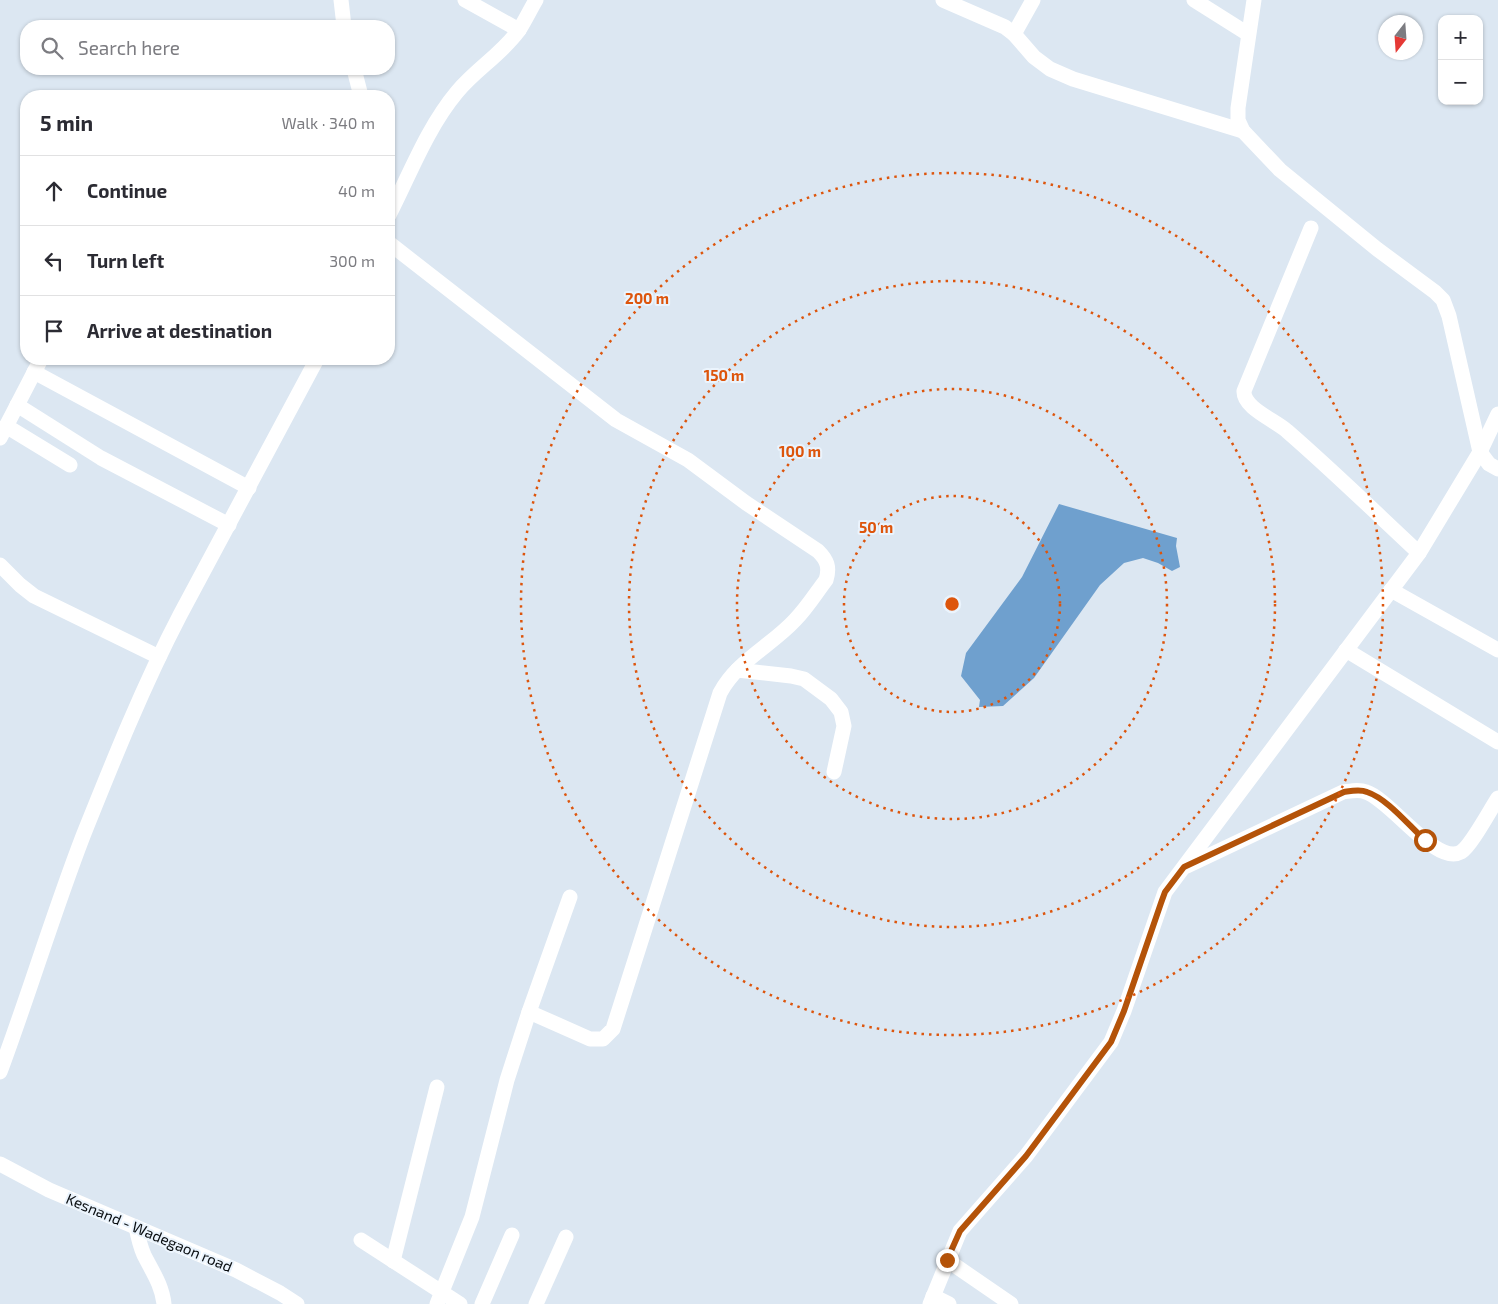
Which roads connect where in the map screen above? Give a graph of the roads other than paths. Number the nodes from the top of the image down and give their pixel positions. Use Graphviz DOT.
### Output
graph roads {
  1 [pos="341,0"];
  2 [pos="465,0"];
  3 [pos="536,0"];
  4 [pos="943,0"];
  5 [pos="1033,0"];
  6 [pos="1194,0"];
  7 [pos="1254,0"];
  8 [pos="343,20"];
  9 [pos="519,30"];
  10 [pos="1014,34"];
  11 [pos="1248,34"];
  12 [pos="356,75"];
  13 [pos="359,90"];
  14 [pos="1243,131"];
  15 [pos="395,197"];
  16 [pos="1311,228"];
  17 [pos="395,248"];
  18 [pos="37,365"];
  19 [pos="314,365"];
  20 [pos="17,405"];
  21 [pos="1498,414"];
  22 [pos="3,432"];
  23 [pos="1480,452"];
  24 [pos="70,465"];
  25 [pos="1498,469"];
  26 [pos="249,488"];
  27 [pos="229,525"];
  28 [pos="1419,553"];
  29 [pos="0,565"];
  30 [pos="1391,590"];
  31 [pos="1346,650"];
  32 [pos="1498,650"];
  33 [pos="158,657"];
  34 [pos="737,670"];
  35 [pos="1498,742"];
  36 [pos="834,772"];
  37 [pos="1498,798"];
  38 [pos="1184,867"];
  39 [pos="570,897"];
  40 [pos="529,1012"];
  41 [pos="0,1072"];
  42 [pos="437,1087"];
  43 [pos="0,1164"];
  44 [pos="136,1228"];
  45 [pos="512,1235"];
  46 [pos="566,1237"];
  47 [pos="361,1240"];
  48 [pos="947,1260"];
  49 [pos="393,1261"];
  50 [pos="439,1298"];
  51 [pos="932,1300"];
  52 [pos="164,1304"];
  53 [pos="297,1304"];
  54 [pos="460,1304"];
  55 [pos="482,1304"];
  56 [pos="536,1304"];
  57 [pos="949,1304"];
  58 [pos="1011,1304"];
  1 -- 8 [label="street"];
  2 -- 9 [label="street"];
  3 -- 9 [label="street"];
  4 -- 10 [label="street"];
  5 -- 10 [label="street"];
  6 -- 11 [label="street"];
  7 -- 11 [label="street"];
  9 -- 15 [label="street"];
  10 -- 14 [label="street"];
  11 -- 14 [label="street"];
  12 -- 13 [label="street"];
  14 -- 23 [label="street"];
  16 -- 28 [label="street"];
  17 -- 34 [label="street"];
  18 -- 20 [label="street"];
  18 -- 26 [label="street"];
  19 -- 26 [label="street"];
  20 -- 22 [label="street"];
  20 -- 27 [label="street"];
  21 -- 23 [label="street"];
  22 -- 24 [label="street"];
  23 -- 25 [label="street"];
  23 -- 28 [label="street"];
  26 -- 27 [label="street"];
  27 -- 33 [label="street"];
  28 -- 30 [label="street"];
  29 -- 33 [label="street"];
  30 -- 31 [label="street"];
  30 -- 32 [label="street"];
  31 -- 35 [label="street"];
  31 -- 38 [label="street"];
  33 -- 41 [label="street"];
  34 -- 36 [label="street"];
  34 -- 40 [label="street"];
  37 -- 38 [label="street"];
  38 -- 48 [label="street"];
  39 -- 40 [label="street"];
  40 -- 50 [label="street"];
  42 -- 49 [label="street"];
  43 -- 44 [label="street, Kesnand - Wadegaon road"];
  44 -- 52 [label="street"];
  44 -- 53 [label="street, Kesnand - Wadegaon road"];
  45 -- 55 [label="street"];
  46 -- 56 [label="street"];
  47 -- 49 [label="street"];
  48 -- 51 [label="street"];
  48 -- 58 [label="street"];
  49 -- 50 [label="street"];
  50 -- 54 [label="street"];
  51 -- 57 [label="street"];
}
